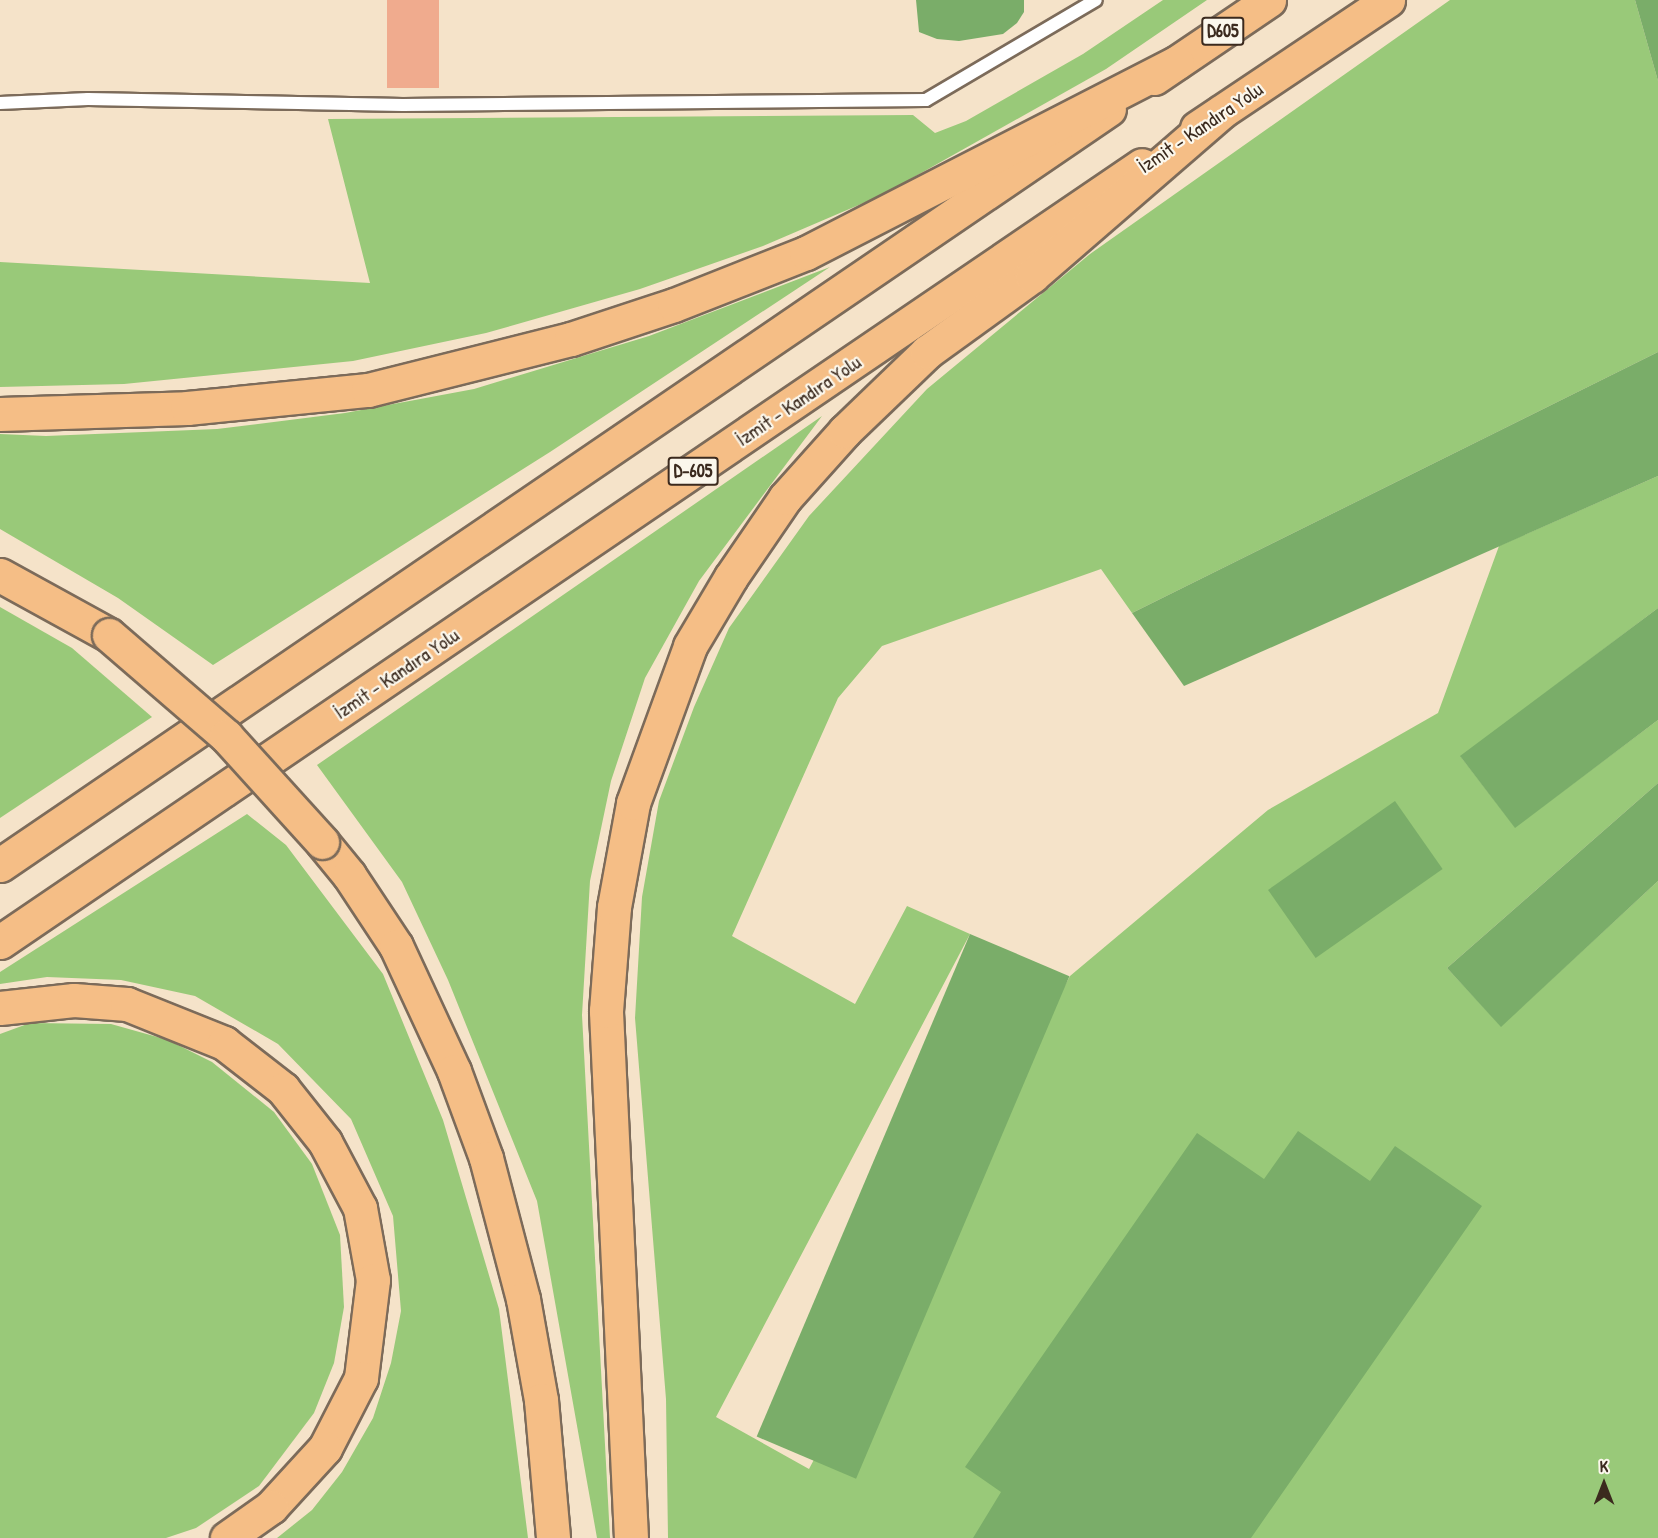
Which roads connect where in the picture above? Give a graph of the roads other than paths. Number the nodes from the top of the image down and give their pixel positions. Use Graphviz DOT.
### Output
graph roads {
  1 [pos="1096,0"];
  2 [pos="1269,0"];
  3 [pos="1388,0"];
  4 [pos="1177,62"];
  5 [pos="0,103"];
  6 [pos="1221,112"];
  7 [pos="0,414"];
  8 [pos="0,575"];
  9 [pos="0,866"];
  10 [pos="0,942"];
  11 [pos="0,1008"];
  12 [pos="227,1538"];
  13 [pos="553,1538"];
  14 [pos="631,1538"];
  1 -- 5 [label="lane"];
  2 -- 4 [label="highway, D605"];
  3 -- 6 [label="highway, İzmit - Kandıra Yolu / D-605"];
  4 -- 7 [label="highway"];
  4 -- 9 [label="highway"];
  6 -- 10 [label="highway, İzmit - Kandıra Yolu / D-605"];
  6 -- 14 [label="highway"];
  8 -- 13 [label="highway, bridge"];
  11 -- 12 [label="highway"];
}
